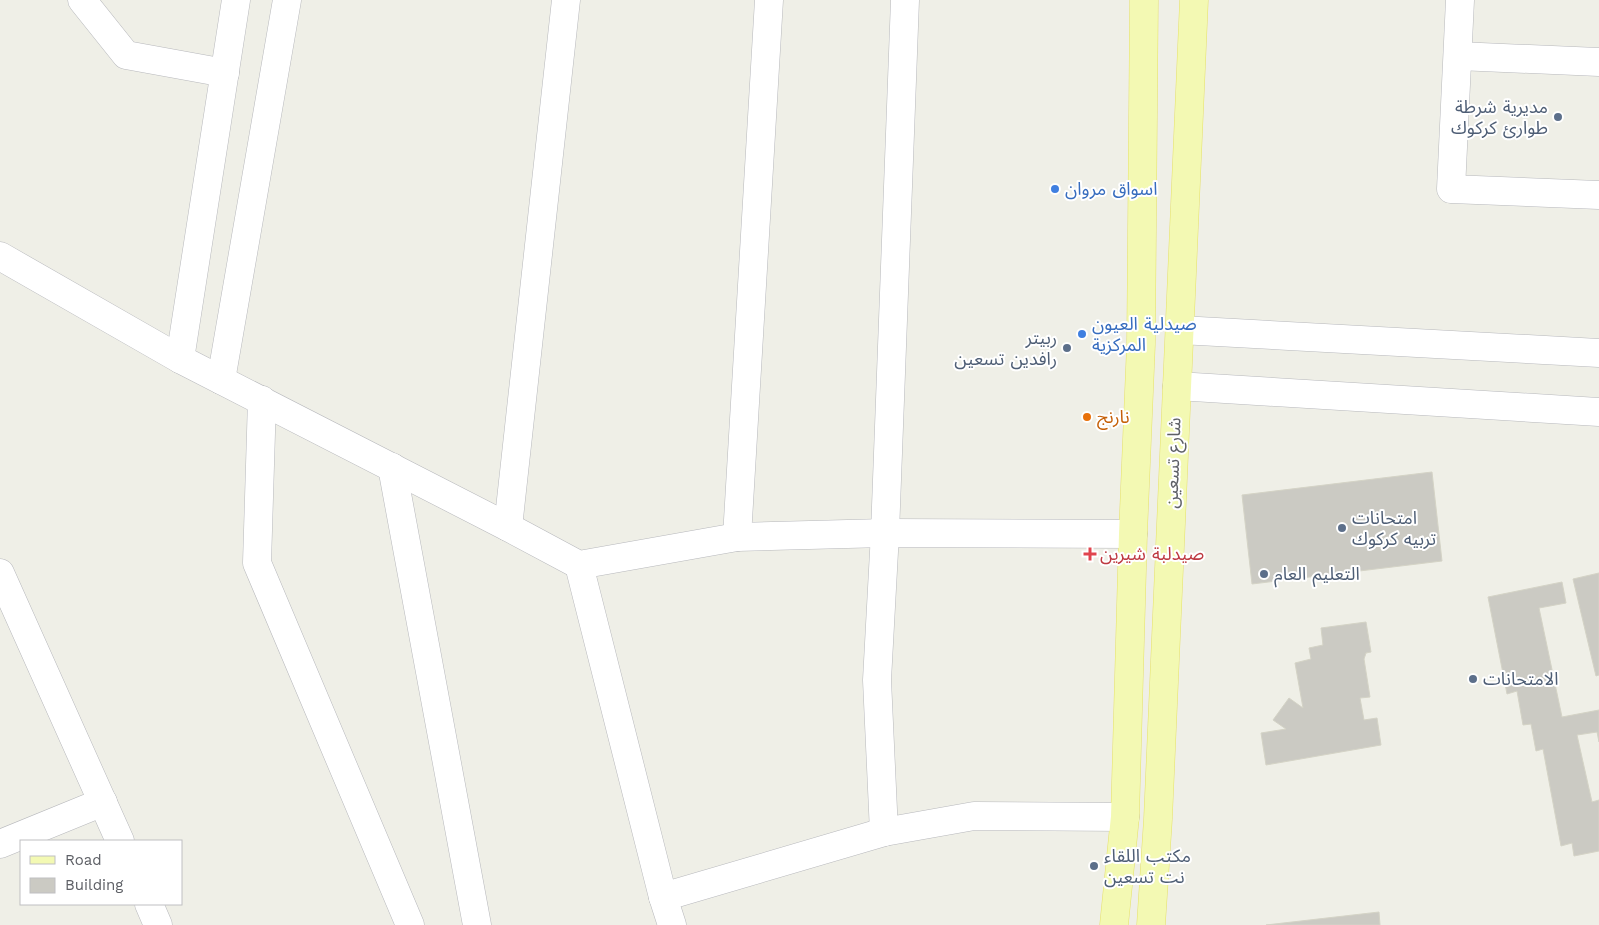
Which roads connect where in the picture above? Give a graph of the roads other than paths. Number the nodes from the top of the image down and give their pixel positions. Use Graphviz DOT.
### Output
graph roads {
  1 [pos="82,0"];
  2 [pos="286,0"];
  3 [pos="566,0"];
  4 [pos="769,0"];
  5 [pos="905,0"];
  6 [pos="1144,0"];
  7 [pos="1194,0"];
  8 [pos="1460,0"];
  9 [pos="235,1"];
  10 [pos="1458,56"];
  11 [pos="1599,62"];
  12 [pos="225,73"];
  13 [pos="1599,195"];
  14 [pos="0,256"];
  15 [pos="1180,330"];
  16 [pos="1599,353"];
  17 [pos="180,359"];
  18 [pos="221,380"];
  19 [pos="1177,386"];
  20 [pos="262,400"];
  21 [pos="1599,412"];
  22 [pos="392,467"];
  23 [pos="508,527"];
  24 [pos="885,534"];
  25 [pos="1133,534"];
  26 [pos="737,537"];
  27 [pos="580,565"];
  28 [pos="0,573"];
  29 [pos="103,802"];
  30 [pos="1125,818"];
  31 [pos="884,832"];
  32 [pos="120,840"];
  33 [pos="0,844"];
  34 [pos="663,897"];
  35 [pos="149,905"];
  36 [pos="158,925"];
  37 [pos="410,925"];
  38 [pos="476,925"];
  39 [pos="672,925"];
  40 [pos="1114,925"];
  41 [pos="1151,925"];
  1 -- 12 [label="street"];
  2 -- 18 [label="street"];
  3 -- 23 [label="street"];
  4 -- 26 [label="street"];
  5 -- 24 [label="street"];
  6 -- 25 [label="main road, شارع تسعين"];
  7 -- 15 [label="main road, شارع تسعين"];
  8 -- 10 [label="street"];
  9 -- 12 [label="street"];
  10 -- 11 [label="street"];
  10 -- 13 [label="street"];
  12 -- 17 [label="street"];
  14 -- 17 [label="street"];
  15 -- 16 [label="street"];
  15 -- 19 [label="main road, شارع تسعين"];
  17 -- 18 [label="street"];
  18 -- 20 [label="street"];
  19 -- 21 [label="street"];
  19 -- 41 [label="main road, شارع تسعين"];
  20 -- 22 [label="street"];
  20 -- 37 [label="street"];
  22 -- 23 [label="street"];
  22 -- 38 [label="street"];
  23 -- 27 [label="street"];
  24 -- 25 [label="street"];
  24 -- 26 [label="street"];
  24 -- 31 [label="street"];
  25 -- 30 [label="main road, شارع تسعين"];
  26 -- 27 [label="street"];
  27 -- 34 [label="street"];
  28 -- 29 [label="street"];
  29 -- 32 [label="street"];
  29 -- 33 [label="street"];
  30 -- 31 [label="street"];
  30 -- 40 [label="main road, شارع تسعين"];
  31 -- 34 [label="street"];
  34 -- 39 [label="street"];
  35 -- 36 [label="street"];
}
